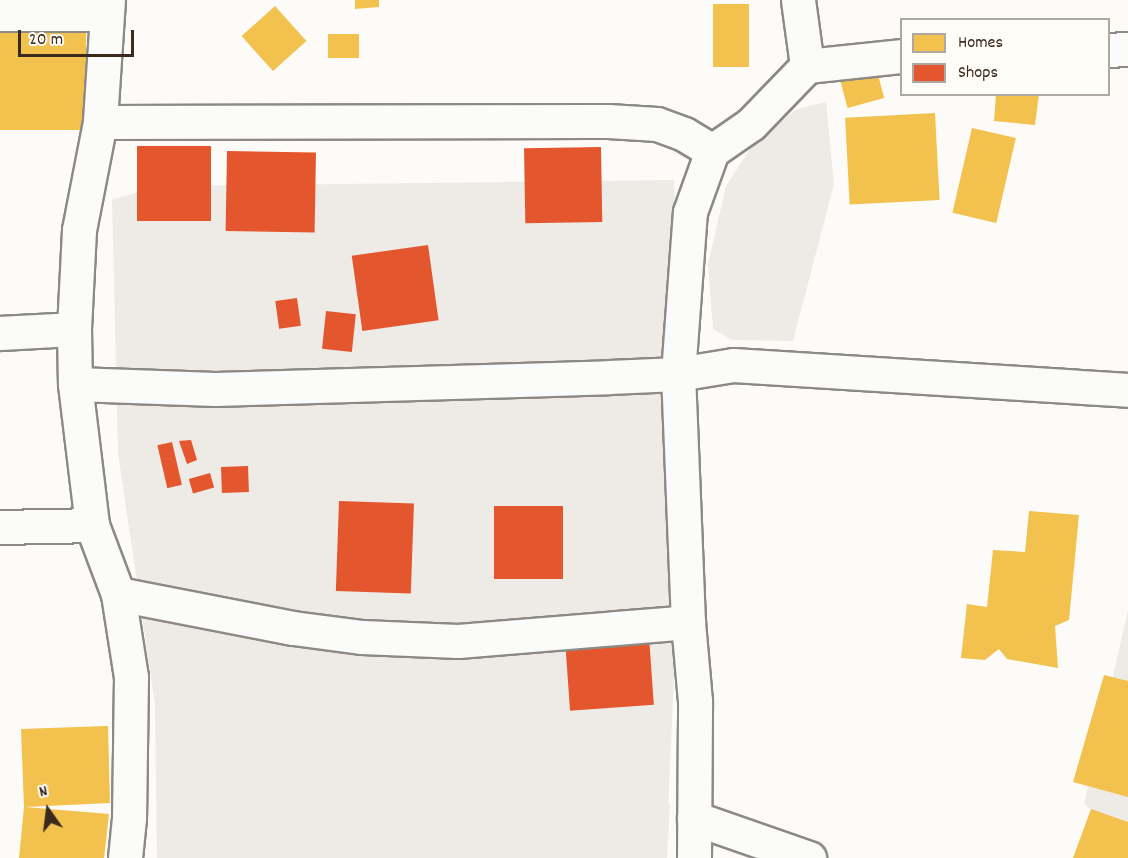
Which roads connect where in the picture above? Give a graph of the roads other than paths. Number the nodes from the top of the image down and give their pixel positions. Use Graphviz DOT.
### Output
graph roads {
  1 [pos="798,0"];
  2 [pos="107,7"];
  3 [pos="0,14"];
  4 [pos="1128,49"];
  5 [pos="1110,50"];
  6 [pos="900,56"];
  7 [pos="807,66"];
  8 [pos="100,122"];
  9 [pos="712,151"];
  10 [pos="74,329"];
  11 [pos="0,333"];
  12 [pos="678,374"];
  13 [pos="75,384"];
  14 [pos="1128,390"];
  15 [pos="92,525"];
  16 [pos="0,527"];
  17 [pos="118,594"];
  18 [pos="688,622"];
  19 [pos="694,818"];
  20 [pos="125,858"];
  21 [pos="694,858"];
  22 [pos="809,858"];
  1 -- 7 [label="street"];
  2 -- 3 [label="street"];
  2 -- 8 [label="street"];
  4 -- 5 [label="street"];
  6 -- 7 [label="street"];
  7 -- 9 [label="street"];
  8 -- 9 [label="street"];
  8 -- 10 [label="street"];
  9 -- 12 [label="street"];
  10 -- 11 [label="street"];
  10 -- 13 [label="street"];
  12 -- 13 [label="street"];
  12 -- 14 [label="street"];
  12 -- 18 [label="street"];
  13 -- 15 [label="street"];
  15 -- 16 [label="street"];
  15 -- 17 [label="street"];
  17 -- 18 [label="street"];
  17 -- 20 [label="street"];
  18 -- 19 [label="street"];
  19 -- 21 [label="street"];
  19 -- 22 [label="street"];
}
